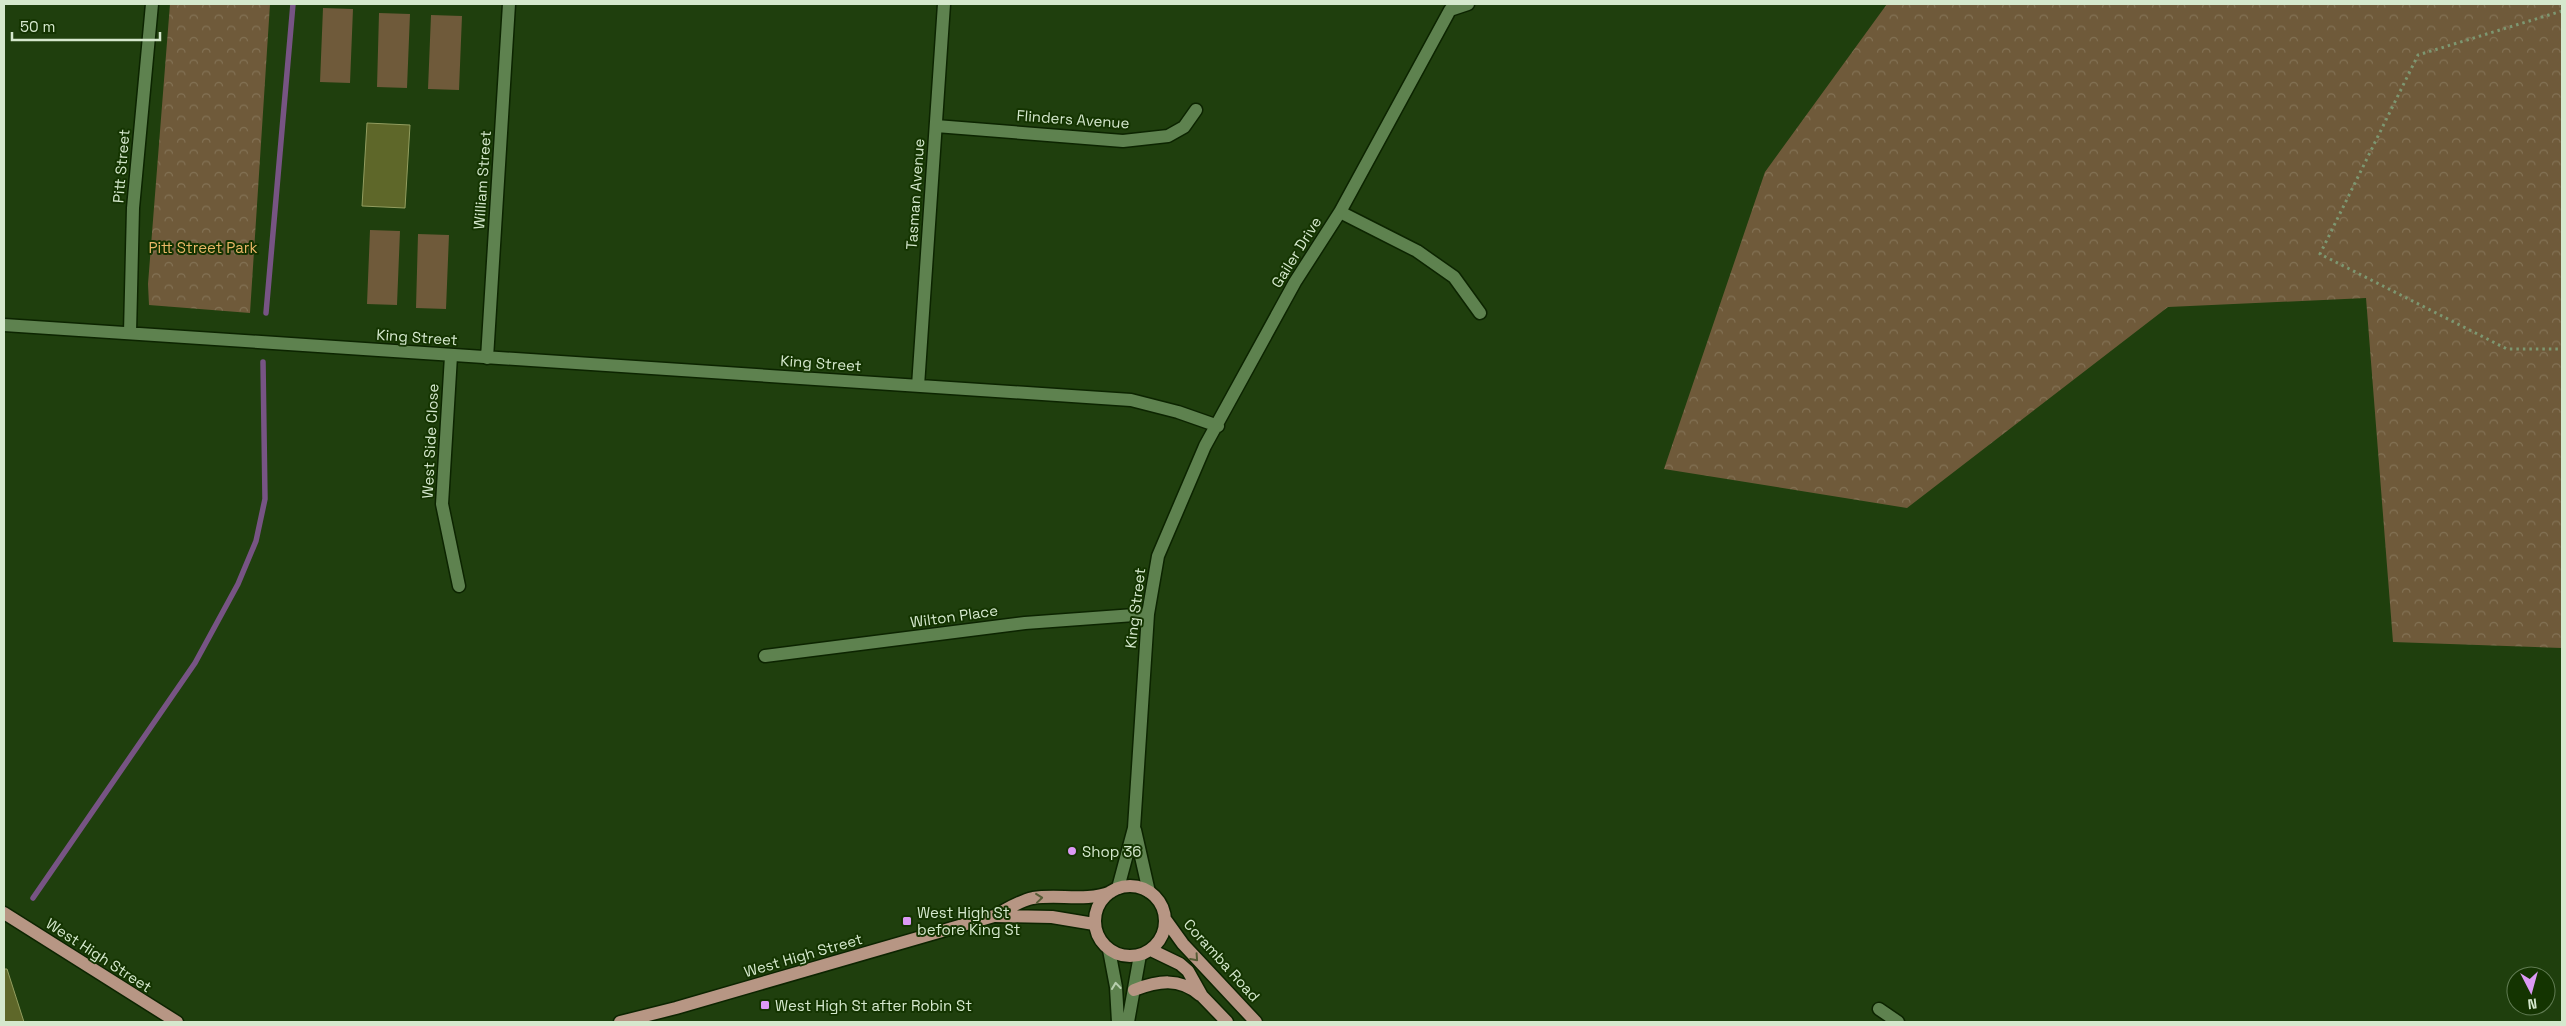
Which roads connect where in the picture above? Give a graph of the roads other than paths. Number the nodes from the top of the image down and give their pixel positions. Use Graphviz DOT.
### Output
graph roads {
  1 [pos="152,4"];
  2 [pos="510,4"];
  3 [pos="944,4"];
  4 [pos="1468,4"];
  5 [pos="1196,110"];
  6 [pos="936,126"];
  7 [pos="1340,212"];
  8 [pos="1480,313"];
  9 [pos="4,325"];
  10 [pos="130,332"];
  11 [pos="451,356"];
  12 [pos="487,358"];
  13 [pos="918,386"];
  14 [pos="1218,426"];
  15 [pos="459,586"];
  16 [pos="1148,614"];
  17 [pos="765,656"];
  18 [pos="1134,828"];
  19 [pos="1114,890"];
  20 [pos="1149,892"];
  21 [pos="4,913"];
  22 [pos="994,916"];
  23 [pos="1165,920"];
  24 [pos="1094,924"];
  25 [pos="1109,950"];
  26 [pos="1146,952"];
  27 [pos="1134,990"];
  28 [pos="1202,996"];
  29 [pos="1879,1009"];
  30 [pos="177,1022"];
  31 [pos="620,1022"];
  32 [pos="1118,1022"];
  33 [pos="1128,1022"];
  34 [pos="1227,1022"];
  35 [pos="1256,1022"];
  36 [pos="1898,1022"];
  1 -- 10 [label="street, Pitt Street"];
  2 -- 12 [label="street, William Street"];
  3 -- 6 [label="street, Tasman Avenue"];
  4 -- 7 [label="street, Gailer Drive"];
  5 -- 6 [label="street, Flinders Avenue"];
  6 -- 13 [label="street, Tasman Avenue"];
  7 -- 8 [label="street"];
  7 -- 14 [label="street, Gailer Drive"];
  9 -- 10 [label="street, King Street"];
  10 -- 11 [label="street, King Street"];
  11 -- 12 [label="street, King Street"];
  11 -- 15 [label="street, West Side Close"];
  12 -- 13 [label="street, King Street"];
  13 -- 14 [label="street, King Street"];
  14 -- 16 [label="street, King Street"];
  16 -- 17 [label="street, Wilton Place"];
  16 -- 18 [label="street, King Street"];
  18 -- 19 [label="street, King Street"];
  18 -- 20 [label="street, King Street"];
  19 -- 20 [label="main road"];
  22 -- 19 [label="main road, West High Street, one-way"];
  19 -- 24 [label="main road"];
  20 -- 23 [label="main road"];
  21 -- 30 [label="main road, West High Street"];
  22 -- 24 [label="main road, West High Street"];
  22 -- 31 [label="main road, West High Street"];
  23 -- 26 [label="main road"];
  23 -- 35 [label="main road, Coramba Road, one-way"];
  24 -- 25 [label="main road"];
  25 -- 26 [label="main road"];
  32 -- 25 [label="street, one-way"];
  26 -- 27 [label="street"];
  26 -- 28 [label="main road"];
  27 -- 28 [label="main road"];
  27 -- 33 [label="street"];
  28 -- 34 [label="main road"];
  29 -- 36 [label="street"];
}
